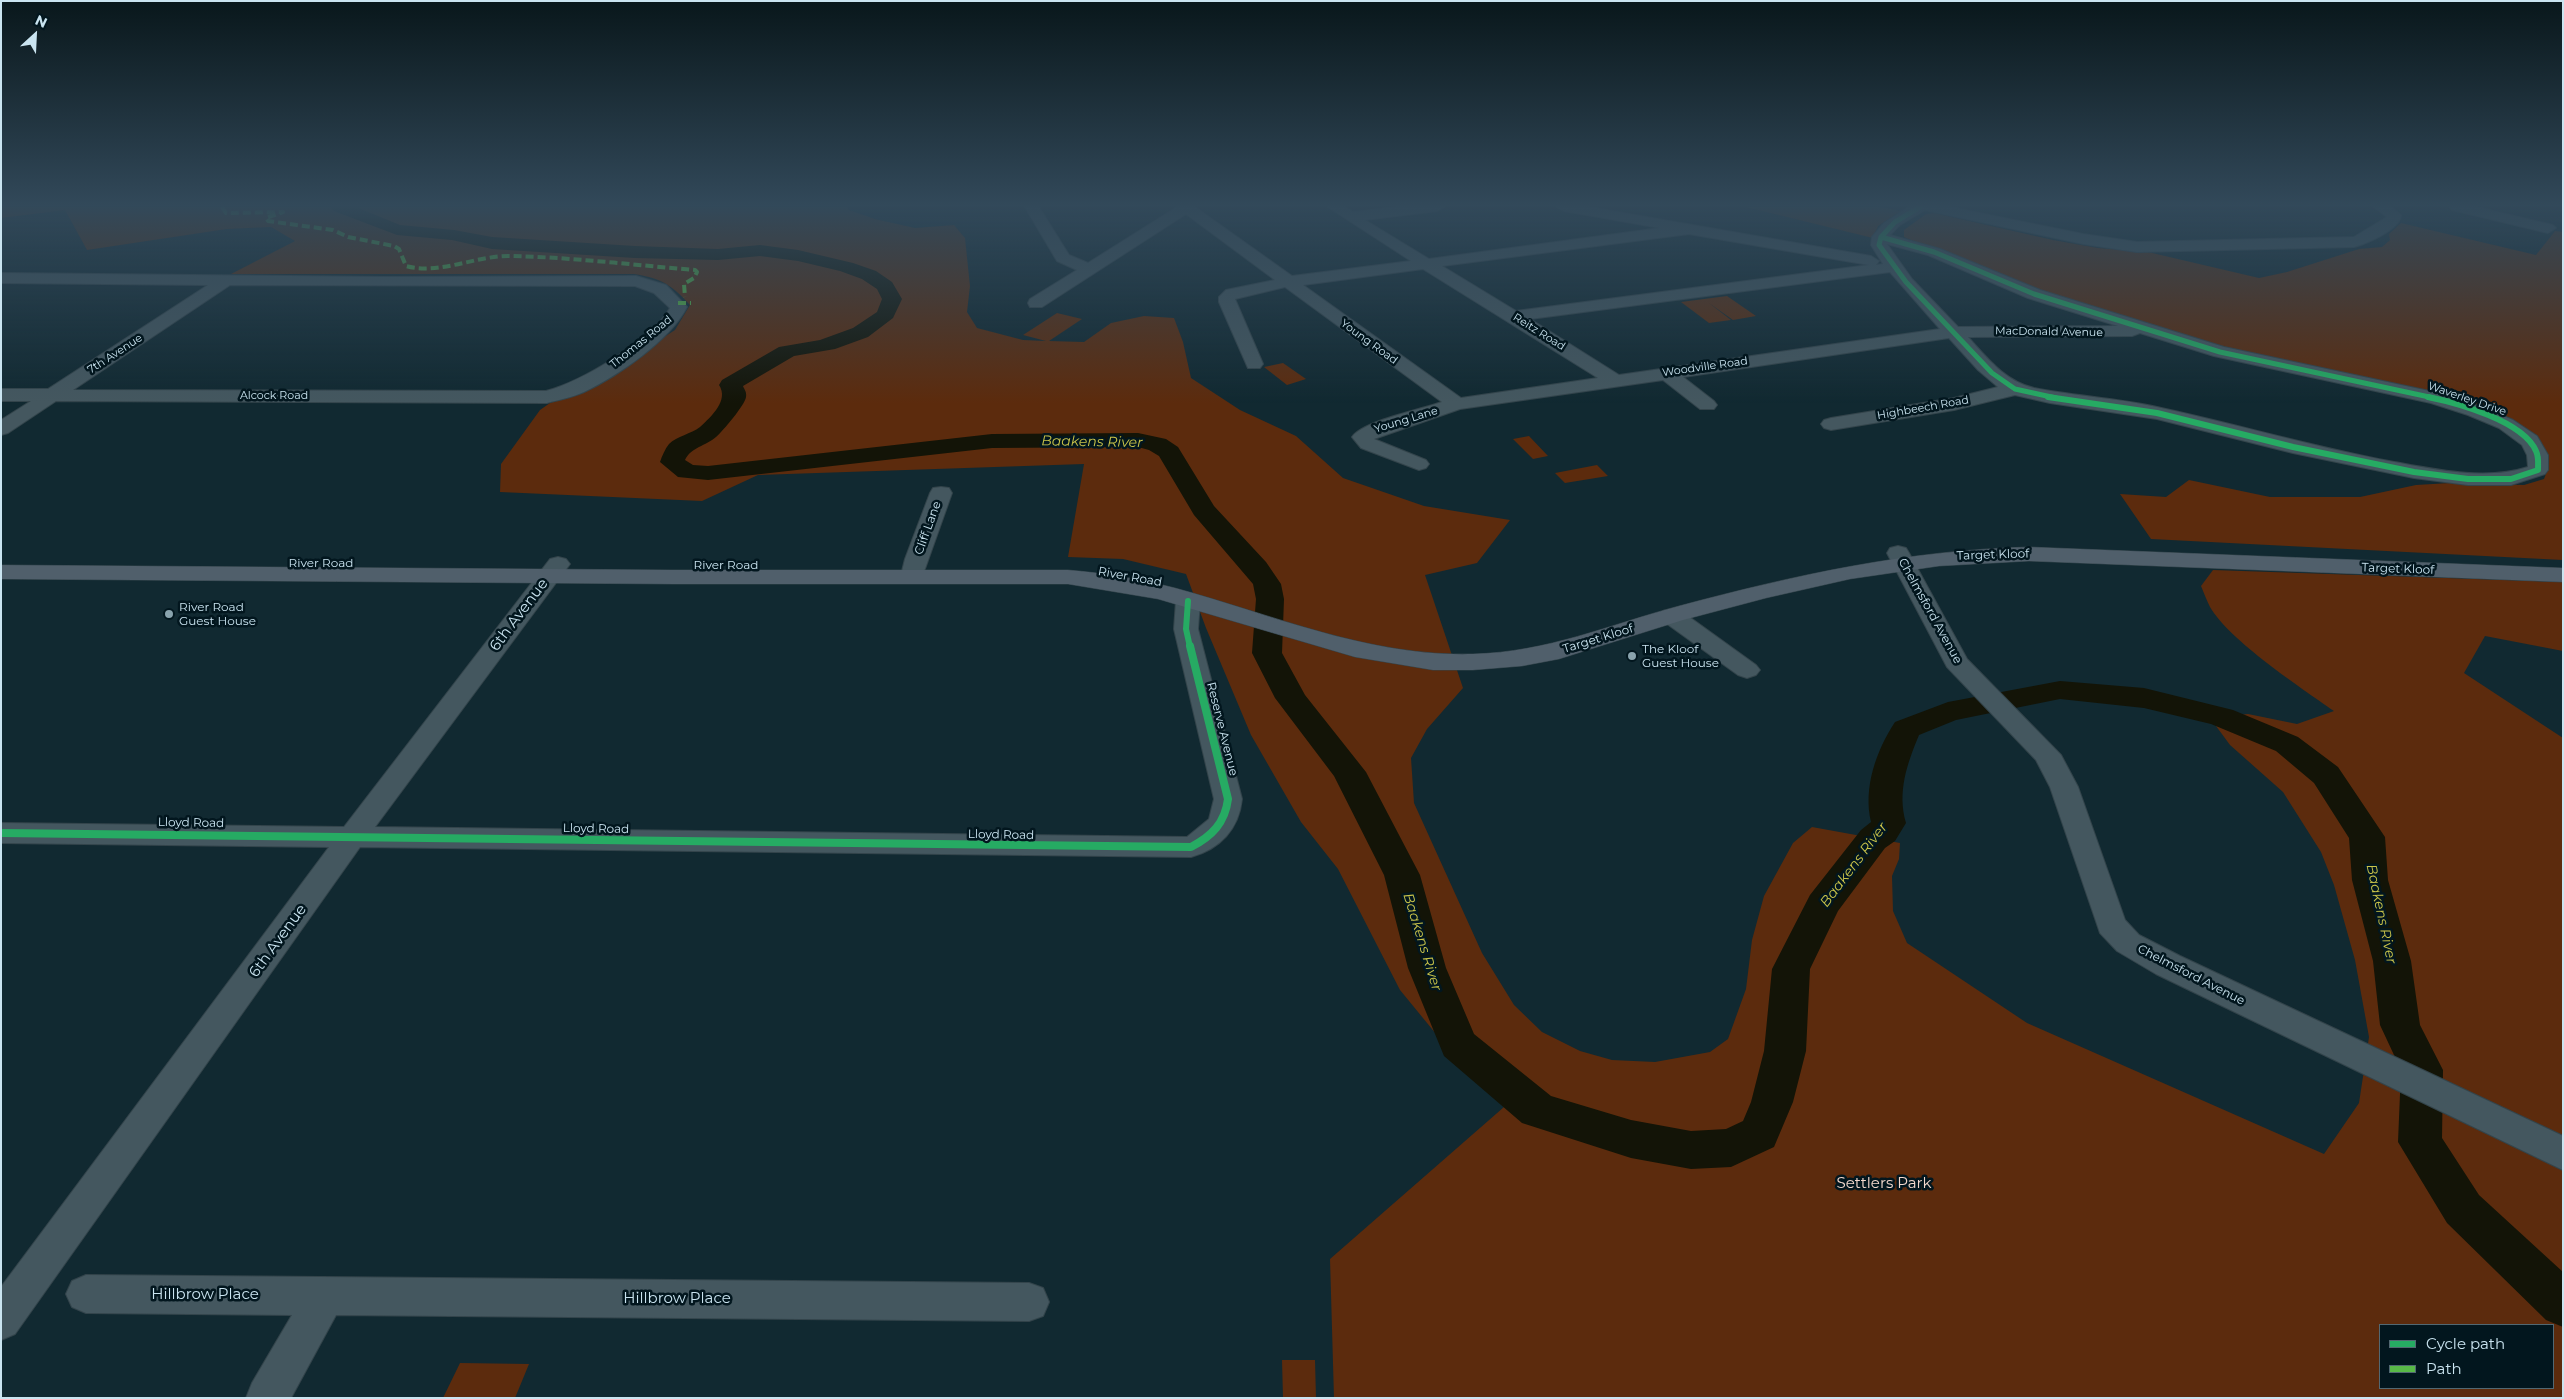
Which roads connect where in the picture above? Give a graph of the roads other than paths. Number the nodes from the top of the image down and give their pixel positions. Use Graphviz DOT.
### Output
graph roads {
  1 [pos="1084,272"];
  2 [pos="1274,272"];
  3 [pos="1357,272"];
  4 [pos="1439,272"];
  5 [pos="1839,272"];
  6 [pos="1900,272"];
  7 [pos="1982,272"];
  8 [pos="1,278"];
  9 [pos="228,278"];
  10 [pos="1287,282"];
  11 [pos="1036,304"];
  12 [pos="1516,316"];
  13 [pos="2145,327"];
  14 [pos="1953,332"];
  15 [pos="2122,332"];
  16 [pos="2220,352"];
  17 [pos="1254,364"];
  18 [pos="1666,373"];
  19 [pos="1614,380"];
  20 [pos="2015,389"];
  21 [pos="1,395"];
  22 [pos="53,395"];
  23 [pos="547,397"];
  24 [pos="1458,404"];
  25 [pos="1707,405"];
  26 [pos="1831,424"];
  27 [pos="1,429"];
  28 [pos="1419,464"];
  29 [pos="941,493"];
  30 [pos="2140,553"];
  31 [pos="1901,557"];
  32 [pos="1,562"];
  33 [pos="2563,566"];
  34 [pos="55,567"];
  35 [pos="554,570"];
  36 [pos="914,570"];
  37 [pos="1,572"];
  38 [pos="2563,575"];
  39 [pos="1194,599"];
  40 [pos="1672,616"];
  41 [pos="1438,657"];
  42 [pos="1747,670"];
  43 [pos="1,833"];
  44 [pos="353,836"];
  45 [pos="1191,847"];
  46 [pos="2563,1154"];
  47 [pos="86,1294"];
  48 [pos="324,1296"];
  49 [pos="1029,1302"];
  50 [pos="1,1320"];
  51 [pos="267,1398"];
  1 -- 11 [label="street"];
  2 -- 10 [label="street, Young Road"];
  3 -- 10 [label="street"];
  4 -- 12 [label="street, Reitz Road"];
  5 -- 12 [label="street"];
  6 -- 14 [label="street"];
  7 -- 13 [label="street, Waverley Drive"];
  8 -- 9 [label="street, Thomas Road"];
  9 -- 22 [label="street, 7th Avenue"];
  9 -- 23 [label="street, Thomas Road"];
  10 -- 17 [label="street"];
  10 -- 24 [label="street, Young Road"];
  12 -- 19 [label="street, Reitz Road"];
  13 -- 15 [label="street, MacDonald Avenue"];
  13 -- 16 [label="street, Waverley Drive"];
  14 -- 15 [label="street, MacDonald Avenue"];
  14 -- 18 [label="street, Woodville Road"];
  14 -- 20 [label="street"];
  15 -- 16 [label="street"];
  16 -- 20 [label="street, Waverley Drive"];
  18 -- 19 [label="street, Woodville Road"];
  18 -- 25 [label="street"];
  19 -- 24 [label="street, Woodville Road"];
  20 -- 26 [label="street, Highbeech Road"];
  21 -- 22 [label="street, Alcock Road"];
  22 -- 23 [label="street, Alcock Road"];
  22 -- 27 [label="street, 7th Avenue"];
  24 -- 28 [label="street, Young Lane"];
  29 -- 36 [label="street, Cliff Lane"];
  30 -- 31 [label="main road, Target Kloof"];
  30 -- 33 [label="main road, Target Kloof"];
  30 -- 38 [label="main road, Target Kloof"];
  31 -- 40 [label="main road, Target Kloof"];
  31 -- 41 [label="main road, Target Kloof"];
  31 -- 46 [label="street, Chelmsford Avenue"];
  32 -- 34 [label="main road, River Road"];
  34 -- 35 [label="main road, River Road"];
  34 -- 37 [label="main road, River Road"];
  35 -- 36 [label="main road, River Road"];
  35 -- 44 [label="street, 6th Avenue"];
  36 -- 39 [label="main road, River Road"];
  39 -- 41 [label="main road, River Road"];
  39 -- 45 [label="street, Reserve Avenue"];
  40 -- 41 [label="main road, Target Kloof"];
  40 -- 42 [label="street"];
  43 -- 44 [label="street, Lloyd Road"];
  44 -- 45 [label="street, Lloyd Road"];
  44 -- 50 [label="street, 6th Avenue"];
  47 -- 48 [label="street, Hillbrow Place"];
  48 -- 49 [label="street, Hillbrow Place"];
  48 -- 51 [label="street"];
}
